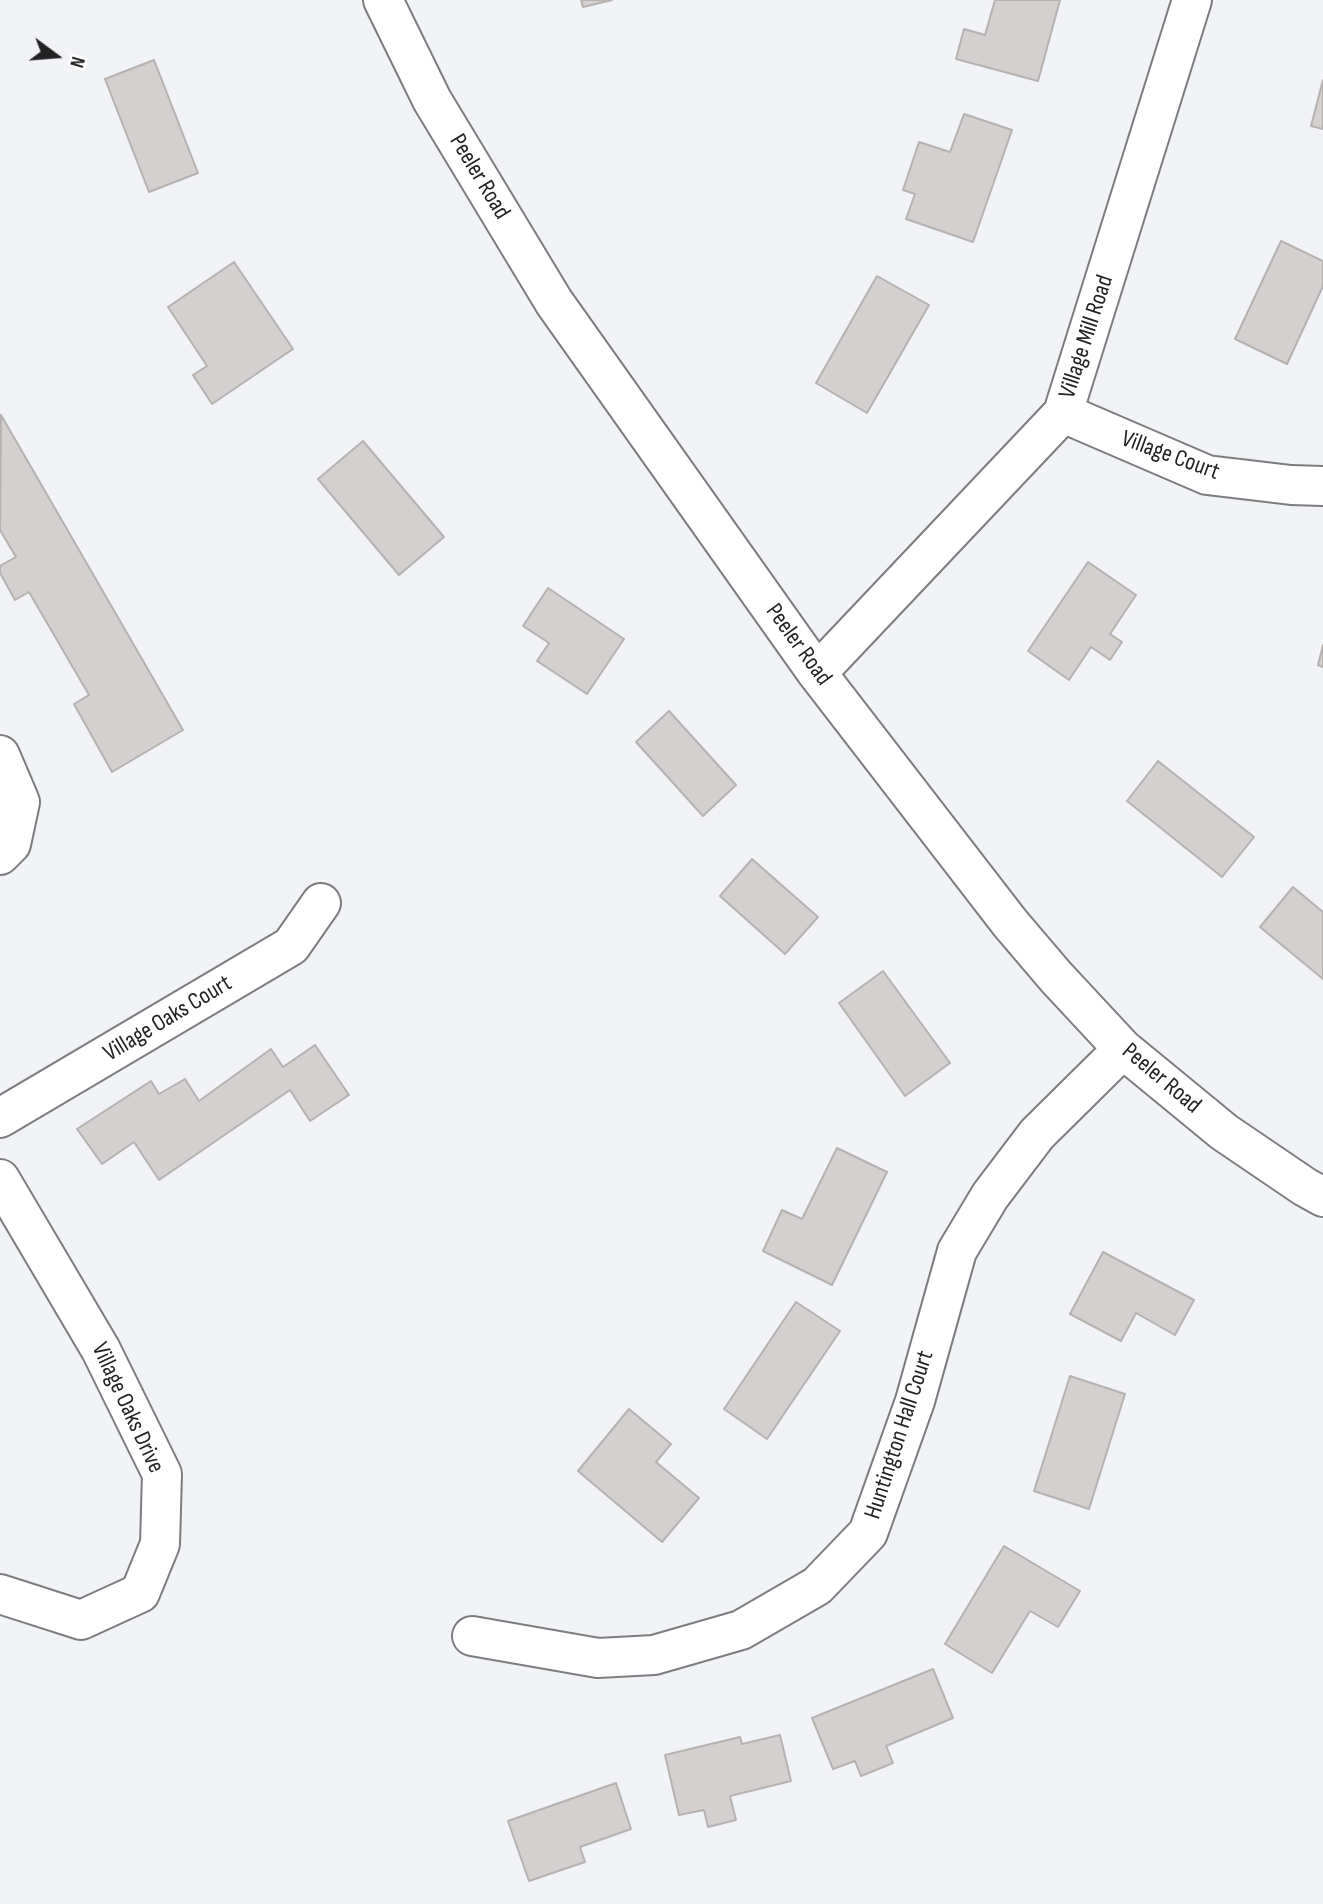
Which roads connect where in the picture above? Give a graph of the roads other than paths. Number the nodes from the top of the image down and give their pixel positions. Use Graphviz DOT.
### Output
graph roads {
  1 [pos="383,0"];
  2 [pos="1192,0"];
  3 [pos="1063,413"];
  4 [pos="1323,486"];
  5 [pos="817,673"];
  6 [pos="0,755"];
  7 [pos="0,855"];
  8 [pos="321,903"];
  9 [pos="1123,1049"];
  10 [pos="0,1118"];
  11 [pos="0,1179"];
  12 [pos="1323,1197"];
  13 [pos="0,1594"];
  14 [pos="472,1636"];
  1 -- 5 [label="street, Peeler Road"];
  2 -- 3 [label="street, Village Mill Road"];
  3 -- 4 [label="street, Village Court"];
  3 -- 5 [label="street, Village Mill Road"];
  5 -- 9 [label="street, Peeler Road"];
  6 -- 7 [label="street"];
  8 -- 10 [label="street, Village Oaks Court"];
  9 -- 12 [label="street, Peeler Road"];
  9 -- 14 [label="street, Huntington Hall Court"];
  11 -- 13 [label="street, Village Oaks Drive"];
}
